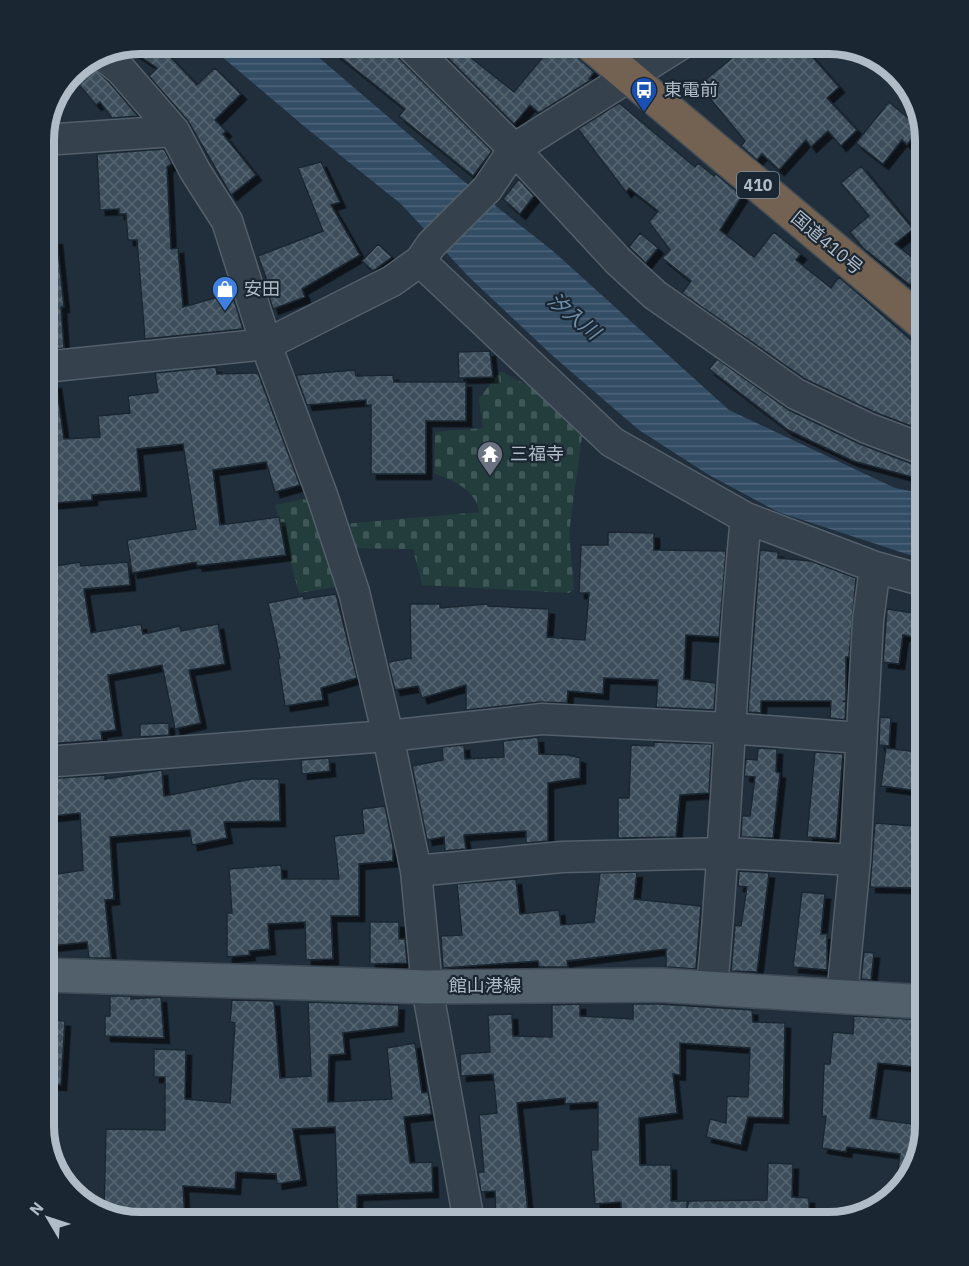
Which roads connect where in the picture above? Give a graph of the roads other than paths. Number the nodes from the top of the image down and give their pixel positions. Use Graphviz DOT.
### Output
graph roads {
  1 [pos="419,54"];
  2 [pos="614,54"];
  3 [pos="655,54"];
  4 [pos="109,60"];
  5 [pos="634,62"];
  6 [pos="174,130"];
  7 [pos="54,139"];
  8 [pos="514,149"];
  9 [pos="425,253"];
  10 [pos="915,315"];
  11 [pos="267,344"];
  12 [pos="54,366"];
  13 [pos="915,446"];
  14 [pos="746,518"];
  15 [pos="875,567"];
  16 [pos="915,578"];
  17 [pos="728,728"];
  18 [pos="388,736"];
  19 [pos="860,738"];
  20 [pos="54,761"];
  21 [pos="725,853"];
  22 [pos="855,860"];
  23 [pos="416,871"];
  24 [pos="54,975"];
  25 [pos="427,987"];
  26 [pos="712,987"];
  27 [pos="842,996"];
  28 [pos="915,1001"];
  29 [pos="467,1212"];
  1 -- 8 [label="street"];
  2 -- 5 [label="highway, 国道410号 / 410"];
  3 -- 5 [label="street"];
  4 -- 6 [label="street"];
  5 -- 8 [label="street"];
  5 -- 10 [label="highway, 国道410号 / 410"];
  6 -- 7 [label="street"];
  6 -- 11 [label="street"];
  8 -- 9 [label="street"];
  8 -- 13 [label="street"];
  9 -- 11 [label="street"];
  9 -- 14 [label="street"];
  11 -- 12 [label="street"];
  11 -- 18 [label="street"];
  14 -- 15 [label="street"];
  14 -- 17 [label="street"];
  15 -- 16 [label="street"];
  15 -- 19 [label="street"];
  17 -- 18 [label="street"];
  17 -- 19 [label="street"];
  17 -- 21 [label="street"];
  18 -- 20 [label="street"];
  18 -- 23 [label="street"];
  19 -- 22 [label="street"];
  21 -- 22 [label="street"];
  21 -- 23 [label="street"];
  21 -- 26 [label="street"];
  22 -- 27 [label="street"];
  23 -- 25 [label="street"];
  24 -- 25 [label="main road, 館山港線"];
  25 -- 26 [label="main road, 館山港線"];
  25 -- 29 [label="street"];
  26 -- 27 [label="main road, 館山港線"];
  27 -- 28 [label="main road, 館山港線"];
}
